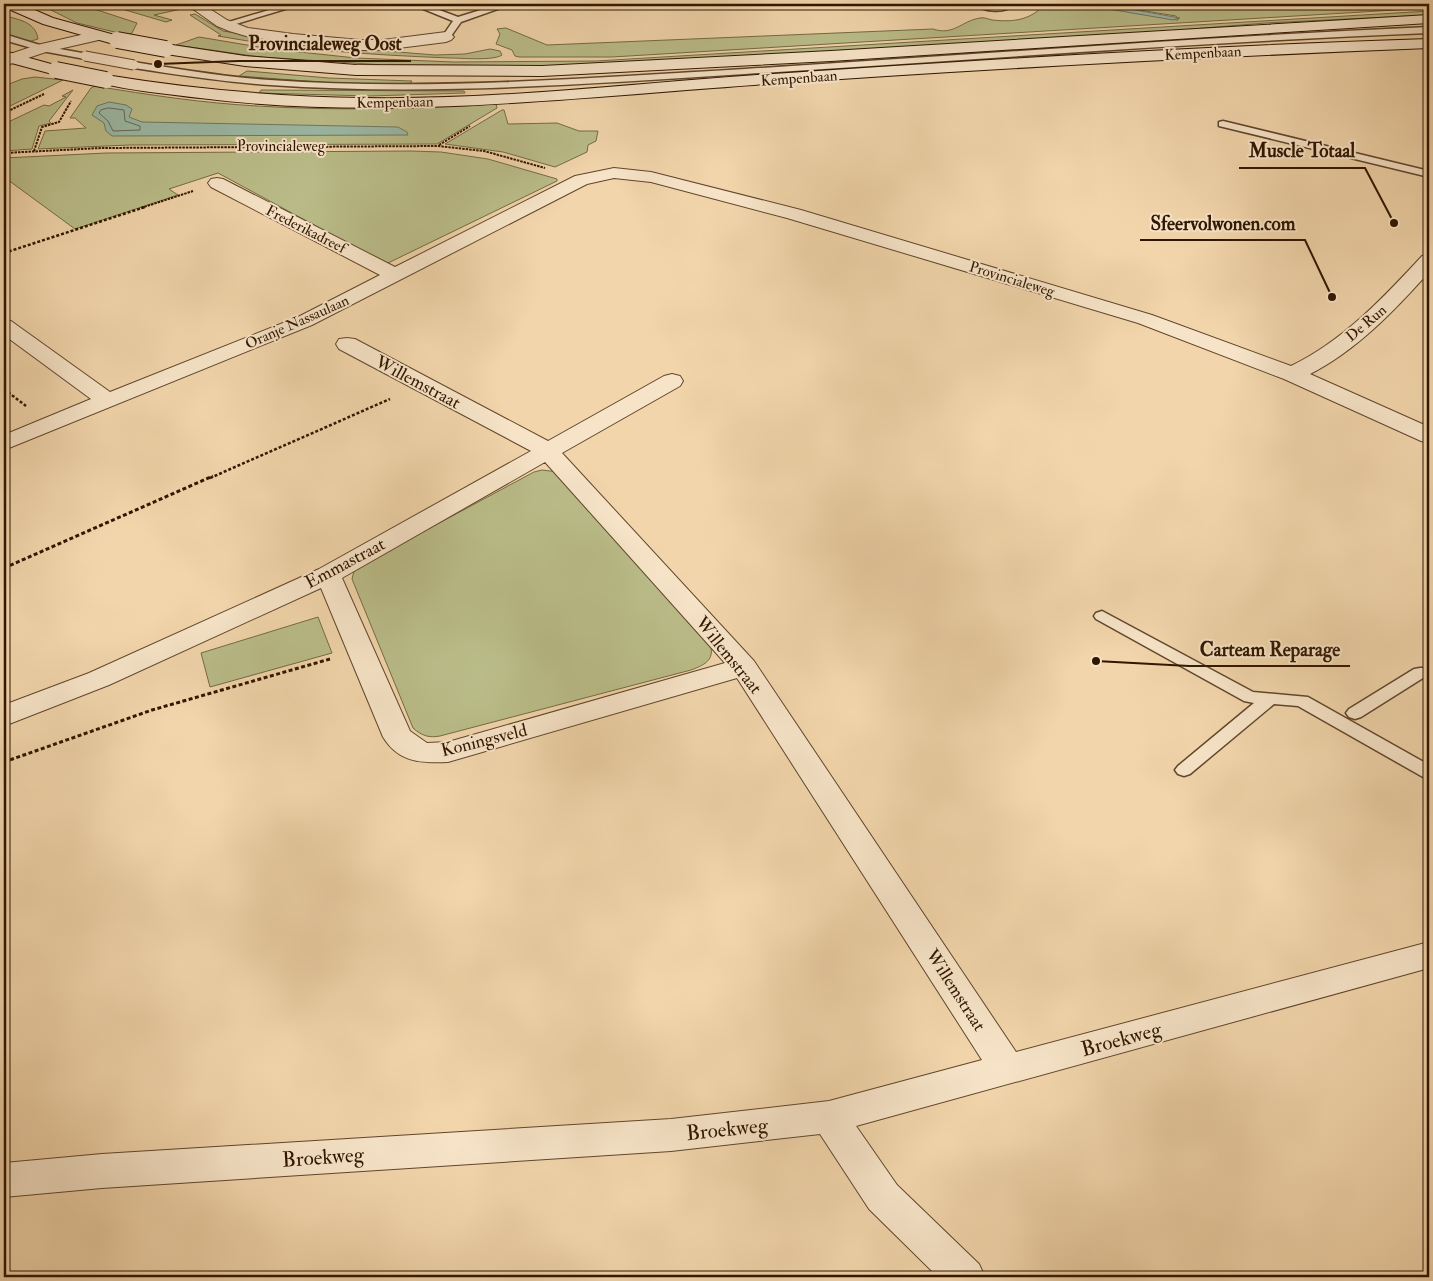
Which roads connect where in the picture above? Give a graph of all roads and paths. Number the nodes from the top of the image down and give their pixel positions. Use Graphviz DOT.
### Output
graph roads {
  1 [pos="9,4"];
  2 [pos="193,4"];
  3 [pos="298,4"];
  4 [pos="440,4"];
  5 [pos="508,4"];
  6 [pos="977,4"];
  7 [pos="1012,4"];
  8 [pos="1429,19"];
  9 [pos="458,20"];
  10 [pos="48,21"];
  11 [pos="226,24"];
  12 [pos="1429,30"];
  13 [pos="98,36"];
  14 [pos="4,37"];
  15 [pos="446,37"];
  16 [pos="1429,43"];
  17 [pos="42,48"];
  18 [pos="6,58"];
  19 [pos="31,64"];
  20 [pos="462,71"];
  21 [pos="4,78"];
  22 [pos="531,83"];
  23 [pos="290,85"];
  24 [pos="169,90"];
  25 [pos="45,93"];
  26 [pos="73,98"];
  27 [pos="4,113"];
  28 [pos="1223,124"];
  29 [pos="34,151"];
  30 [pos="4,153"];
  31 [pos="547,169"];
  32 [pos="1429,174"];
  33 [pos="581,180"];
  34 [pos="217,183"];
  35 [pos="4,253"];
  36 [pos="1429,260"];
  37 [pos="395,276"];
  38 [pos="4,325"];
  39 [pos="347,344"];
  40 [pos="1292,374"];
  41 [pos="672,380"];
  42 [pos="422,385"];
  43 [pos="108,401"];
  44 [pos="1429,436"];
  45 [pos="4,443"];
  46 [pos="547,450"];
  47 [pos="4,568"];
  48 [pos="328,575"];
  49 [pos="1102,616"];
  50 [pos="362,650"];
  51 [pos="744,667"];
  52 [pos="1429,673"];
  53 [pos="1271,698"];
  54 [pos="1355,713"];
  55 [pos="4,716"];
  56 [pos="4,762"];
  57 [pos="1184,770"];
  58 [pos="1429,773"];
  59 [pos="1429,955"];
  60 [pos="1008,1070"];
  61 [pos="828,1117"];
  62 [pos="4,1180"];
  63 [pos="965,1277"];
  1 -- 10 [label="street, Kempenbaan"];
  2 -- 11 [label="street"];
  3 -- 11 [label="lane"];
  4 -- 9 [label="lane"];
  5 -- 9 [label="lane"];
  6 -- 7 [label="lane"];
  8 -- 20 [label="street, Kempenbaan"];
  9 -- 15 [label="lane"];
  10 -- 13 [label="street, Kempenbaan"];
  10 -- 17 [label="street"];
  11 -- 15 [label="street"];
  12 -- 22 [label="lane, Kempenbaan"];
  13 -- 17 [label="street"];
  13 -- 20 [label="street, Kempenbaan, bridge"];
  14 -- 17 [label="lane, Kempenbaan"];
  16 -- 24 [label="street, Kempenbaan"];
  17 -- 18 [label="street"];
  17 -- 19 [label="street"];
  17 -- 23 [label="lane, Kempenbaan, bridge"];
  18 -- 19 [label="street, Kempenbaan"];
  19 -- 21 [label="street"];
  19 -- 24 [label="street, Kempenbaan, bridge"];
  20 -- 22 [label="lane, Kempenbaan"];
  22 -- 23 [label="lane, Kempenbaan"];
  23 -- 24 [label="lane, Kempenbaan"];
  25 -- 27 [label="path"];
  26 -- 29 [label="path"];
  28 -- 32 [label="lane"];
  29 -- 30 [label="path, Provincialeweg"];
  29 -- 31 [label="path, Provincialeweg"];
  33 -- 37 [label="street, Oranje Nassaulaan"];
  33 -- 40 [label="street, Provincialeweg"];
  34 -- 35 [label="path"];
  34 -- 37 [label="street, Frederikadreef"];
  36 -- 40 [label="street, De Run"];
  37 -- 43 [label="street, Oranje Nassaulaan"];
  38 -- 43 [label="street"];
  39 -- 42 [label="street, Willemstraat"];
  40 -- 44 [label="street, Provincialeweg"];
  41 -- 46 [label="street, Emmastraat"];
  42 -- 46 [label="street, Willemstraat"];
  42 -- 47 [label="path"];
  43 -- 45 [label="street, Oranje Nassaulaan"];
  46 -- 48 [label="street, Emmastraat"];
  46 -- 51 [label="street, Willemstraat"];
  48 -- 50 [label="street, Koningsveld"];
  48 -- 55 [label="street, Emmastraat"];
  49 -- 53 [label="lane"];
  50 -- 51 [label="street, Koningsveld"];
  50 -- 56 [label="path"];
  51 -- 60 [label="street, Willemstraat"];
  52 -- 54 [label="lane"];
  53 -- 57 [label="lane"];
  53 -- 58 [label="lane"];
  59 -- 60 [label="street, Broekweg"];
  60 -- 61 [label="street, Broekweg"];
  61 -- 62 [label="street, Broekweg"];
  61 -- 63 [label="street"];
}
